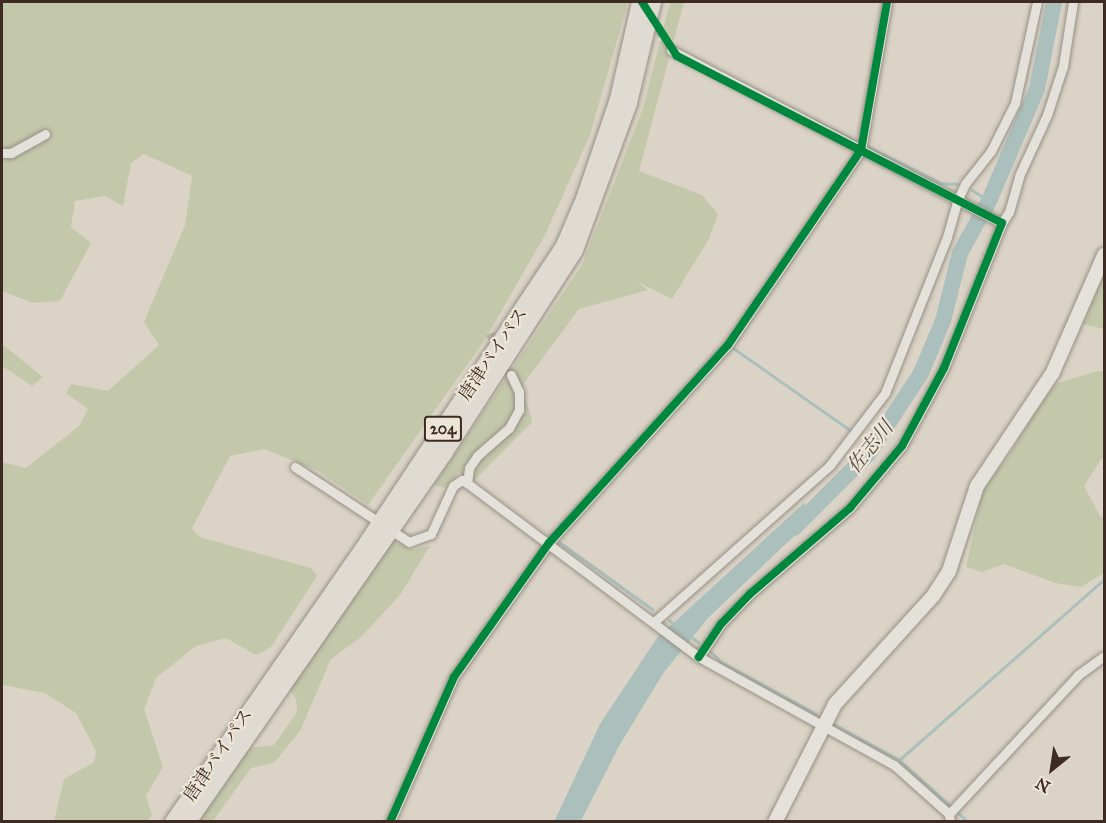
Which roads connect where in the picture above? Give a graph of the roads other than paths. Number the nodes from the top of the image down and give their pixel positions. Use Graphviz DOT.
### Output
graph roads {
  1 [pos="640,2"];
  2 [pos="652,2"];
  3 [pos="887,2"];
  4 [pos="1037,2"];
  5 [pos="1073,2"];
  6 [pos="670,50"];
  7 [pos="45,134"];
  8 [pos="861,150"];
  9 [pos="2,153"];
  10 [pos="961,200"];
  11 [pos="1000,222"];
  12 [pos="1104,255"];
  13 [pos="511,375"];
  14 [pos="295,467"];
  15 [pos="467,483"];
  16 [pos="384,527"];
  17 [pos="549,543"];
  18 [pos="654,622"];
  19 [pos="1104,656"];
  20 [pos="699,657"];
  21 [pos="823,725"];
  22 [pos="950,818"];
  23 [pos="173,822"];
  24 [pos="188,822"];
  25 [pos="390,822"];
  26 [pos="775,822"];
  1 -- 16 [label="highway, 唐津バイパス / 204"];
  2 -- 16 [label="highway, 唐津バイパス / 204"];
  3 -- 8 [label="street"];
  4 -- 10 [label="street"];
  5 -- 11 [label="street"];
  6 -- 8 [label="street"];
  7 -- 9 [label="street"];
  8 -- 10 [label="street"];
  8 -- 17 [label="street"];
  10 -- 11 [label="street"];
  10 -- 18 [label="street"];
  11 -- 20 [label="street"];
  12 -- 21 [label="street"];
  13 -- 15 [label="street"];
  14 -- 16 [label="street"];
  15 -- 16 [label="street"];
  15 -- 17 [label="street"];
  16 -- 23 [label="highway, 唐津バイパス / 204"];
  16 -- 24 [label="highway, 唐津バイパス / 204"];
  17 -- 18 [label="street"];
  17 -- 25 [label="street"];
  18 -- 20 [label="street"];
  19 -- 22 [label="street"];
  20 -- 21 [label="street"];
  21 -- 22 [label="street"];
  21 -- 26 [label="street"];
}
